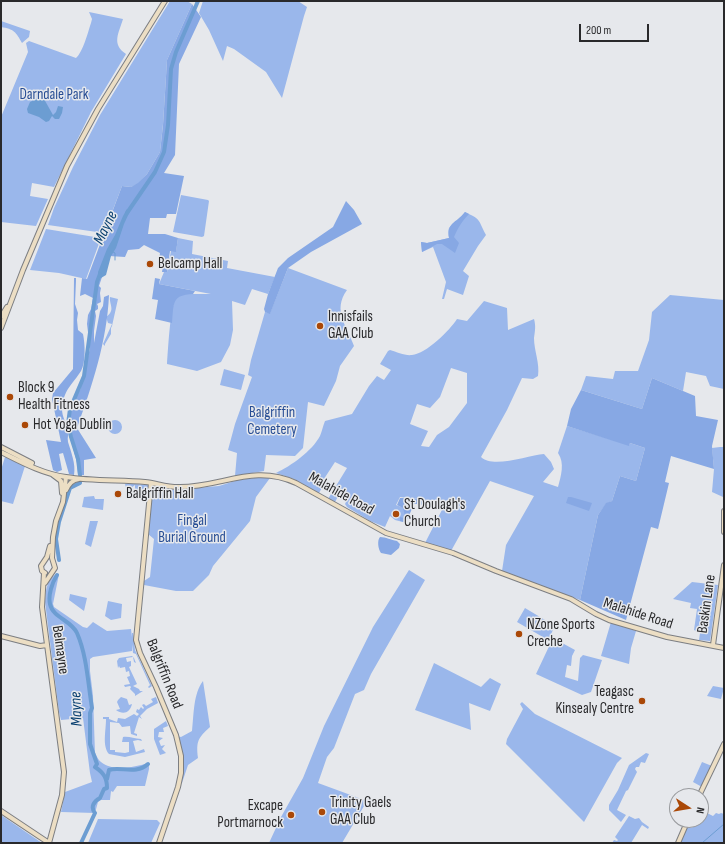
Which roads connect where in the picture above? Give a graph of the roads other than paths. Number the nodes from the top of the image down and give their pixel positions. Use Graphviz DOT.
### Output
graph roads {
  1 [pos="166,1"];
  2 [pos="10,301"];
  3 [pos="1,317"];
  4 [pos="1,328"];
  5 [pos="1,447"];
  6 [pos="1,452"];
  7 [pos="50,473"];
  8 [pos="66,477"];
  9 [pos="82,478"];
  10 [pos="151,483"];
  11 [pos="62,497"];
  12 [pos="63,502"];
  13 [pos="724,511"];
  14 [pos="724,532"];
  15 [pos="43,562"];
  16 [pos="53,562"];
  17 [pos="724,566"];
  18 [pos="44,573"];
  19 [pos="51,573"];
  20 [pos="44,584"];
  21 [pos="1,636"];
  22 [pos="713,645"];
  23 [pos="47,646"];
  24 [pos="724,648"];
  25 [pos="724,744"];
  26 [pos="703,788"];
  27 [pos="174,799"];
  28 [pos="1,811"];
  29 [pos="685,828"];
  30 [pos="163,832"];
  31 [pos="49,843"];
  32 [pos="159,843"];
  33 [pos="678,843"];
  1 -- 2 [label="main road"];
  2 -- 3 [label="main road"];
  2 -- 4 [label="main road"];
  5 -- 7 [label="main road, Malahide Road"];
  6 -- 7 [label="main road, Malahide Road"];
  7 -- 8 [label="main road, Malahide Road"];
  7 -- 11 [label="main road"];
  8 -- 9 [label="main road, Malahide Road"];
  8 -- 11 [label="main road, Belmayne"];
  8 -- 12 [label="main road, Belmayne"];
  9 -- 10 [label="main road, Malahide Road"];
  9 -- 12 [label="main road"];
  10 -- 22 [label="main road, Malahide Road"];
  10 -- 27 [label="main road, Balgriffin Road"];
  11 -- 15 [label="main road, Belmayne"];
  12 -- 16 [label="main road, Belmayne"];
  13 -- 14 [label="main road"];
  15 -- 16 [label="main road"];
  15 -- 18 [label="main road, Belmayne"];
  16 -- 19 [label="main road, Belmayne"];
  17 -- 22 [label="main road, Baskin Lane"];
  18 -- 19 [label="main road"];
  18 -- 20 [label="main road, Belmayne"];
  19 -- 20 [label="main road, Belmayne"];
  20 -- 23 [label="main road, Belmayne"];
  21 -- 23 [label="main road"];
  22 -- 24 [label="main road, Malahide Road"];
  23 -- 31 [label="main road, Belmayne"];
  25 -- 26 [label="main road"];
  27 -- 30 [label="main road, Balgriffin Road"];
  27 -- 30 [label="main road, Balgriffin Road"];
  28 -- 31 [label="main road"];
  29 -- 33 [label="main road"];
  30 -- 32 [label="main road"];
}
